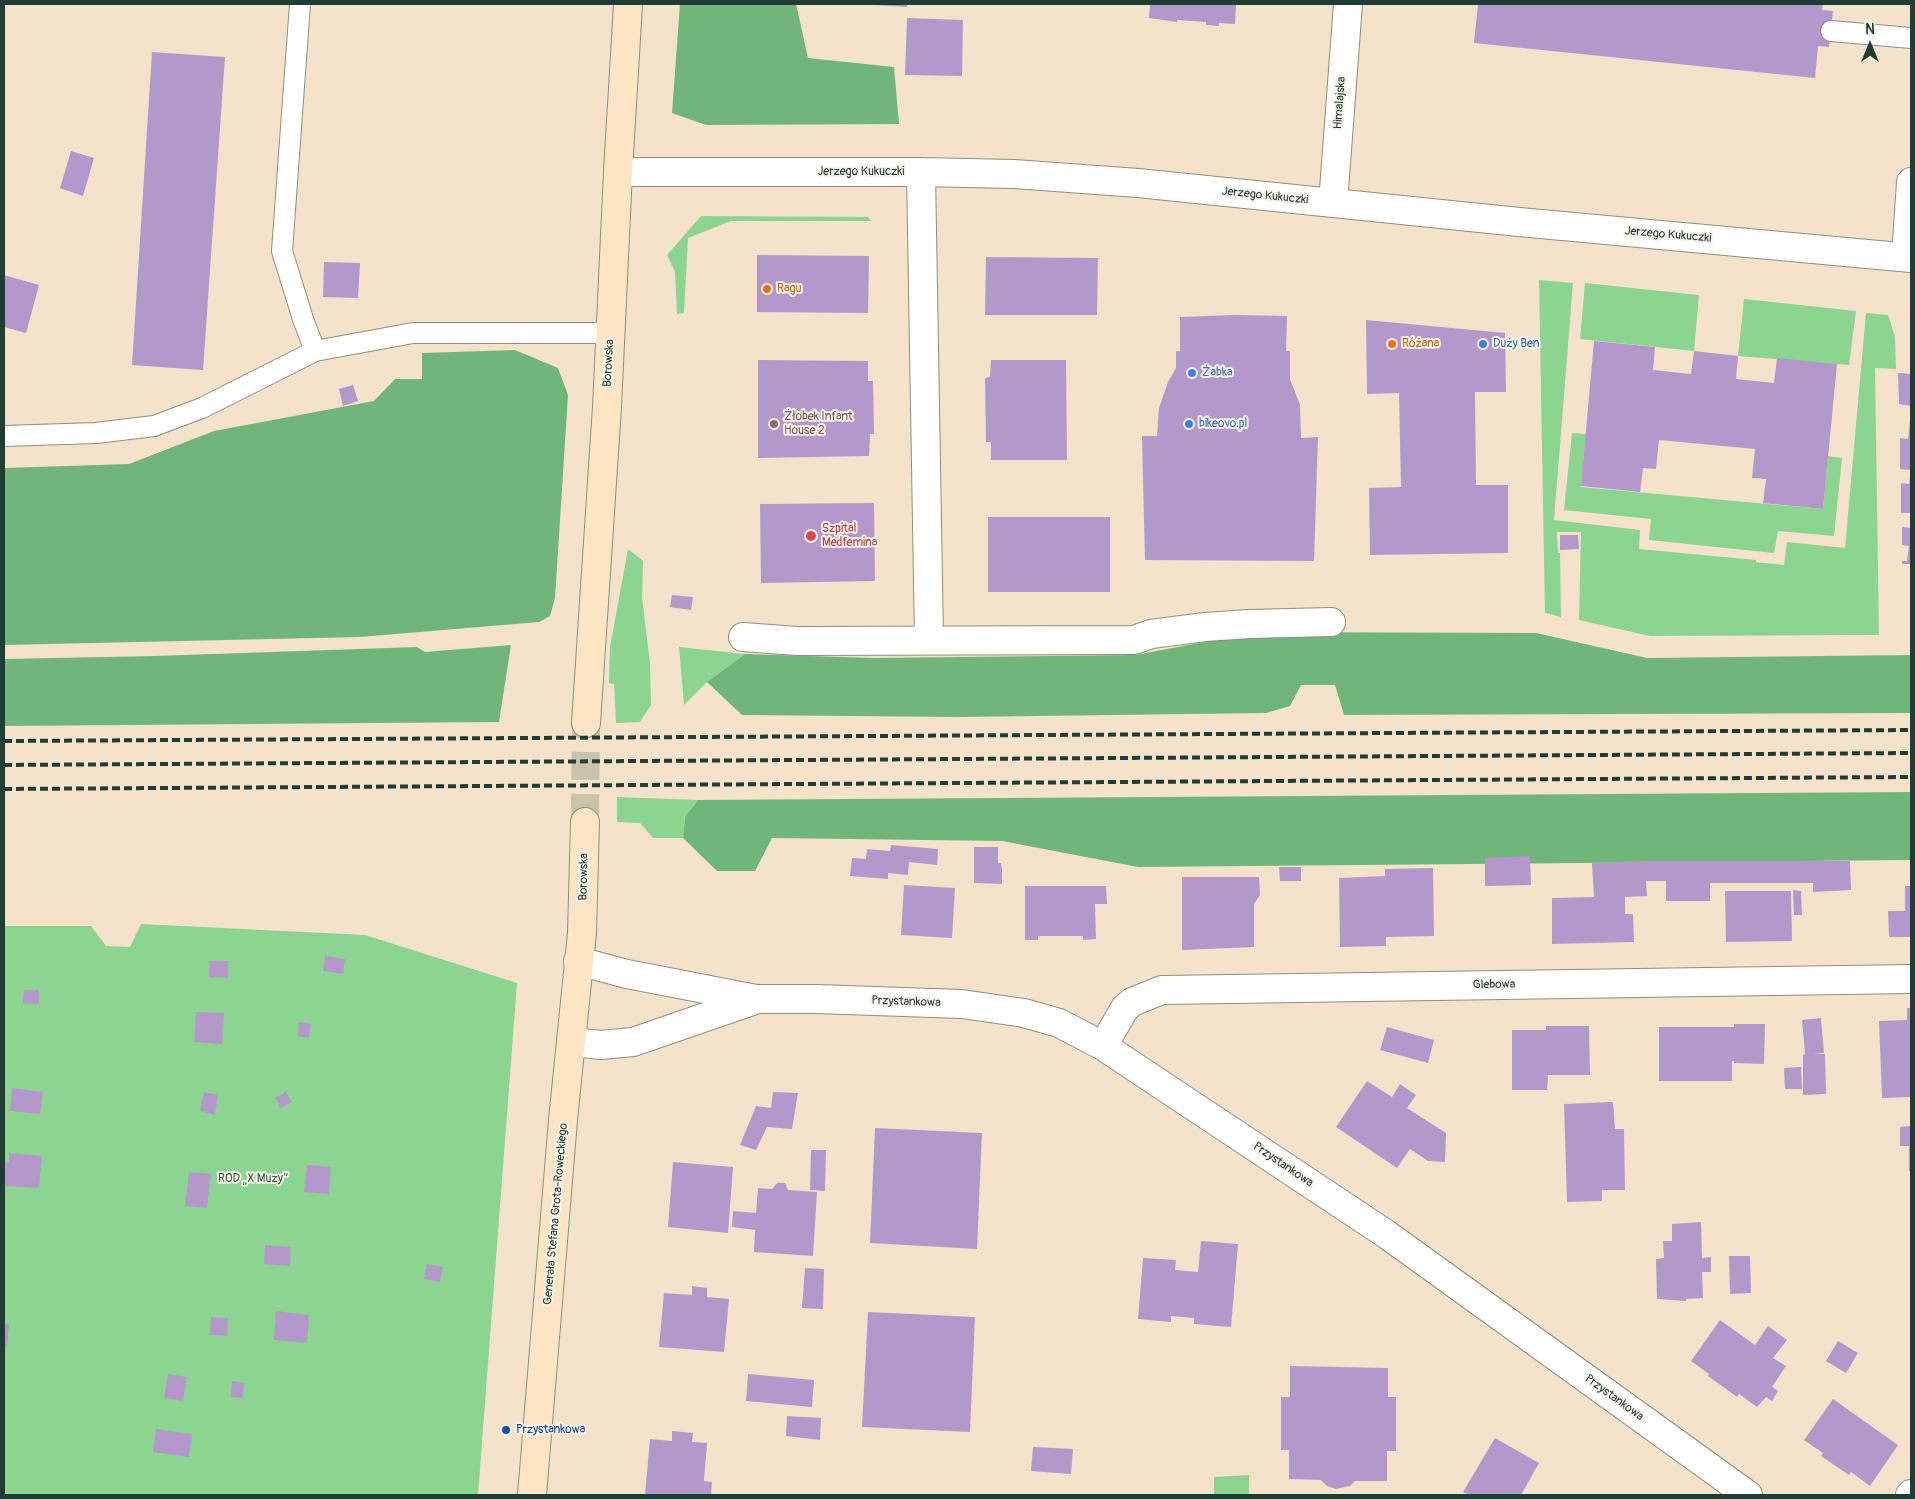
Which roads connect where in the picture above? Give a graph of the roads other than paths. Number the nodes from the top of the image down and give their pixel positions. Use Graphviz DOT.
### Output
graph roads {
  1 [pos="300,4"];
  2 [pos="628,4"];
  3 [pos="1348,4"];
  4 [pos="1831,31"];
  5 [pos="1911,38"];
  6 [pos="618,172"];
  7 [pos="921,172"];
  8 [pos="1911,182"];
  9 [pos="1333,203"];
  10 [pos="1909,257"];
  11 [pos="611,333"];
  12 [pos="315,351"];
  13 [pos="4,436"];
  14 [pos="1331,622"];
  15 [pos="743,637"];
  16 [pos="929,640"];
  17 [pos="586,723"];
  18 [pos="585,822"];
  19 [pos="582,933"];
  20 [pos="578,961"];
  21 [pos="1911,979"];
  22 [pos="756,999"];
  23 [pos="572,1042"];
  24 [pos="1103,1046"];
  25 [pos="532,1495"];
  26 [pos="1748,1495"];
  1 -- 12 [label="lane"];
  2 -- 6 [label="street, Borowska"];
  3 -- 9 [label="street, Himalajska"];
  4 -- 5 [label="lane"];
  6 -- 7 [label="street, Jerzego Kukuczki"];
  6 -- 11 [label="street, Borowska"];
  7 -- 9 [label="street, Jerzego Kukuczki"];
  7 -- 16 [label="street"];
  8 -- 10 [label="street"];
  9 -- 10 [label="street, Jerzego Kukuczki"];
  11 -- 12 [label="lane"];
  11 -- 17 [label="street, Borowska"];
  12 -- 13 [label="lane"];
  14 -- 16 [label="street"];
  15 -- 16 [label="street"];
  18 -- 19 [label="street, Borowska"];
  19 -- 20 [label="street, Generała Stefana Grota-Roweckiego"];
  20 -- 22 [label="street, Przystankowa"];
  20 -- 23 [label="street, Generała Stefana Grota-Roweckiego"];
  21 -- 24 [label="street, Glebowa"];
  22 -- 23 [label="street, Przystankowa"];
  22 -- 24 [label="street, Przystankowa"];
  23 -- 25 [label="street, Generała Stefana Grota-Roweckiego"];
  24 -- 26 [label="street, Przystankowa"];
}
